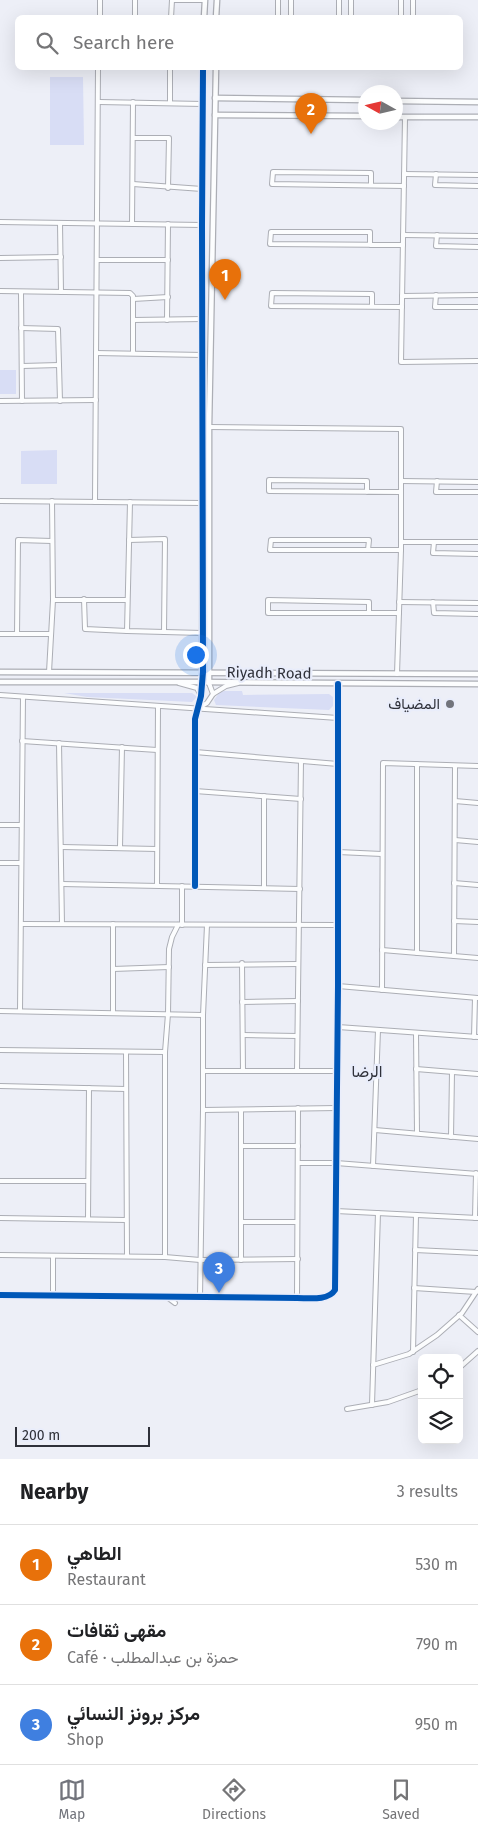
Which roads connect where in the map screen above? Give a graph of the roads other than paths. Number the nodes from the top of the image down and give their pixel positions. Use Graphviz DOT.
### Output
graph roads {
  1 [pos="100,0"];
  2 [pos="135,0"];
  3 [pos="172,0"];
  4 [pos="204,0"];
  5 [pos="217,0"];
  6 [pos="278,0"];
  7 [pos="291,0"];
  8 [pos="339,0"];
  9 [pos="351,0"];
  10 [pos="401,0"];
  11 [pos="413,0"];
  12 [pos="100,15"];
  13 [pos="135,15"];
  14 [pos="171,15"];
  15 [pos="204,15"];
  16 [pos="216,15"];
  17 [pos="278,15"];
  18 [pos="291,15"];
  19 [pos="339,15"];
  20 [pos="351,15"];
  21 [pos="401,15"];
  22 [pos="413,15"];
  23 [pos="99,70"];
  24 [pos="170,70"];
  25 [pos="203,70"];
  26 [pos="216,70"];
  27 [pos="215,98"];
  28 [pos="358,100"];
  29 [pos="403,101"];
  30 [pos="99,102"];
  31 [pos="133,102"];
  32 [pos="478,102"];
  33 [pos="170,103"];
  34 [pos="203,104"];
  35 [pos="215,115"];
  36 [pos="358,116"];
  37 [pos="405,117"];
  38 [pos="478,117"];
  39 [pos="133,138"];
  40 [pos="404,174"];
  41 [pos="436,174"];
  42 [pos="478,175"];
  43 [pos="133,184"];
  44 [pos="371,185"];
  45 [pos="404,186"];
  46 [pos="478,186"];
  47 [pos="168,188"];
  48 [pos="202,189"];
  49 [pos="0,222"];
  50 [pos="60,223"];
  51 [pos="96,223"];
  52 [pos="132,224"];
  53 [pos="168,224"];
  54 [pos="202,225"];
  55 [pos="403,235"];
  56 [pos="437,235"];
  57 [pos="478,236"];
  58 [pos="370,245"];
  59 [pos="403,245"];
  60 [pos="478,247"];
  61 [pos="60,257"];
  62 [pos="0,258"];
  63 [pos="97,260"];
  64 [pos="168,260"];
  65 [pos="0,292"];
  66 [pos="21,292"];
  67 [pos="60,292"];
  68 [pos="97,292"];
  69 [pos="478,295"];
  70 [pos="402,296"];
  71 [pos="436,296"];
  72 [pos="168,297"];
  73 [pos="133,299"];
  74 [pos="372,307"];
  75 [pos="402,307"];
  76 [pos="478,307"];
  77 [pos="203,319"];
  78 [pos="133,320"];
  79 [pos="167,320"];
  80 [pos="21,328"];
  81 [pos="96,353"];
  82 [pos="133,354"];
  83 [pos="203,355"];
  84 [pos="478,361"];
  85 [pos="59,365"];
  86 [pos="22,366"];
  87 [pos="96,400"];
  88 [pos="0,401"];
  89 [pos="22,401"];
  90 [pos="60,401"];
  91 [pos="209,427"];
  92 [pos="401,481"];
  93 [pos="436,481"];
  94 [pos="478,482"];
  95 [pos="367,492"];
  96 [pos="401,492"];
  97 [pos="478,492"];
  98 [pos="0,501"];
  99 [pos="52,501"];
  100 [pos="96,502"];
  101 [pos="130,502"];
  102 [pos="202,503"];
  103 [pos="129,540"];
  104 [pos="52,541"];
  105 [pos="401,542"];
  106 [pos="434,542"];
  107 [pos="478,542"];
  108 [pos="368,550"];
  109 [pos="401,550"];
  110 [pos="478,554"];
  111 [pos="84,599"];
  112 [pos="53,600"];
  113 [pos="127,600"];
  114 [pos="399,602"];
  115 [pos="433,602"];
  116 [pos="478,603"];
  117 [pos="369,613"];
  118 [pos="399,613"];
  119 [pos="478,614"];
  120 [pos="127,631"];
  121 [pos="164,632"];
  122 [pos="202,633"];
  123 [pos="0,634"];
  124 [pos="16,634"];
  125 [pos="51,634"];
  126 [pos="0,672"];
  127 [pos="49,672"];
  128 [pos="203,672"];
  129 [pos="209,672"];
  130 [pos="397,674"];
  131 [pos="478,674"];
  132 [pos="0,682"];
  133 [pos="176,682"];
  134 [pos="202,682"];
  135 [pos="209,683"];
  136 [pos="240,683"];
  137 [pos="338,684"];
  138 [pos="478,684"];
  139 [pos="213,694"];
  140 [pos="0,695"];
  141 [pos="201,696"];
  142 [pos="23,697"];
  143 [pos="158,706"];
  144 [pos="199,706"];
  145 [pos="338,718"];
  146 [pos="22,741"];
  147 [pos="59,743"];
  148 [pos="122,747"];
  149 [pos="157,750"];
  150 [pos="195,752"];
  151 [pos="301,761"];
  152 [pos="338,764"];
  153 [pos="417,764"];
  154 [pos="455,766"];
  155 [pos="478,766"];
  156 [pos="195,791"];
  157 [pos="264,796"];
  158 [pos="301,798"];
  159 [pos="455,802"];
  160 [pos="478,803"];
  161 [pos="0,825"];
  162 [pos="21,825"];
  163 [pos="455,840"];
  164 [pos="478,842"];
  165 [pos="62,847"];
  166 [pos="120,847"];
  167 [pos="157,849"];
  168 [pos="338,852"];
  169 [pos="382,854"];
  170 [pos="0,863"];
  171 [pos="21,863"];
  172 [pos="454,883"];
  173 [pos="62,884"];
  174 [pos="478,885"];
  175 [pos="157,886"];
  176 [pos="182,886"];
  177 [pos="195,886"];
  178 [pos="264,888"];
  179 [pos="300,889"];
  180 [pos="454,921"];
  181 [pos="478,922"];
  182 [pos="21,924"];
  183 [pos="62,924"];
  184 [pos="113,924"];
  185 [pos="180,925"];
  186 [pos="207,925"];
  187 [pos="298,925"];
  188 [pos="338,926"];
  189 [pos="382,950"];
  190 [pos="417,953"];
  191 [pos="454,956"];
  192 [pos="478,958"];
  193 [pos="242,963"];
  194 [pos="205,964"];
  195 [pos="298,964"];
  196 [pos="169,967"];
  197 [pos="113,969"];
  198 [pos="338,986"];
  199 [pos="382,990"];
  200 [pos="476,998"];
  201 [pos="298,1001"];
  202 [pos="242,1002"];
  203 [pos="0,1011"];
  204 [pos="20,1011"];
  205 [pos="113,1013"];
  206 [pos="168,1014"];
  207 [pos="202,1014"];
  208 [pos="338,1027"];
  209 [pos="378,1030"];
  210 [pos="416,1033"];
  211 [pos="243,1036"];
  212 [pos="297,1036"];
  213 [pos="476,1037"];
  214 [pos="0,1050"];
  215 [pos="126,1052"];
  216 [pos="165,1052"];
  217 [pos="416,1070"];
  218 [pos="203,1071"];
  219 [pos="243,1071"];
  220 [pos="297,1071"];
  221 [pos="337,1071"];
  222 [pos="452,1072"];
  223 [pos="478,1074"];
  224 [pos="0,1086"];
  225 [pos="89,1088"];
  226 [pos="126,1089"];
  227 [pos="298,1108"];
  228 [pos="337,1108"];
  229 [pos="203,1110"];
  230 [pos="241,1110"];
  231 [pos="375,1130"];
  232 [pos="417,1134"];
  233 [pos="451,1136"];
  234 [pos="478,1139"];
  235 [pos="241,1146"];
  236 [pos="298,1146"];
  237 [pos="298,1163"];
  238 [pos="336,1163"];
  239 [pos="373,1166"];
  240 [pos="477,1174"];
  241 [pos="0,1181"];
  242 [pos="88,1182"];
  243 [pos="336,1211"];
  244 [pos="378,1213"];
  245 [pos="416,1215"];
  246 [pos="0,1218"];
  247 [pos="477,1218"];
  248 [pos="88,1219"];
  249 [pos="126,1220"];
  250 [pos="241,1222"];
  251 [pos="298,1222"];
  252 [pos="415,1250"];
  253 [pos="478,1253"];
  254 [pos="0,1255"];
  255 [pos="53,1256"];
  256 [pos="126,1256"];
  257 [pos="165,1257"];
  258 [pos="298,1258"];
  259 [pos="200,1260"];
  260 [pos="241,1260"];
  261 [pos="414,1288"];
  262 [pos="477,1291"];
  263 [pos="0,1296"];
  264 [pos="53,1296"];
  265 [pos="82,1296"];
  266 [pos="167,1297"];
  267 [pos="200,1297"];
  268 [pos="298,1298"];
  269 [pos="89,1302"];
  270 [pos="175,1303"];
  271 [pos="459,1315"];
  272 [pos="478,1332"];
  273 [pos="478,1351"];
  274 [pos="413,1352"];
  275 [pos="463,1364"];
  276 [pos="373,1365"];
  277 [pos="418,1391"];
  278 [pos="372,1405"];
  279 [pos="347,1409"];
  1 -- 12 [label="street"];
  2 -- 13 [label="street"];
  3 -- 4 [label="street"];
  3 -- 14 [label="street"];
  4 -- 15 [label="street"];
  5 -- 16 [label="street"];
  6 -- 17 [label="street"];
  7 -- 18 [label="street"];
  8 -- 19 [label="street"];
  9 -- 20 [label="street"];
  10 -- 21 [label="street"];
  11 -- 22 [label="street"];
  23 -- 30 [label="street"];
  24 -- 33 [label="street"];
  25 -- 34 [label="street"];
  26 -- 27 [label="street"];
  27 -- 28 [label="street"];
  27 -- 35 [label="street"];
  29 -- 32 [label="street"];
  30 -- 31 [label="street"];
  30 -- 51 [label="street"];
  31 -- 33 [label="street"];
  31 -- 39 [label="street"];
  33 -- 34 [label="street"];
  34 -- 48 [label="street"];
  35 -- 36 [label="street"];
  35 -- 91 [label="street"];
  37 -- 38 [label="street"];
  37 -- 40 [label="street"];
  39 -- 43 [label="street"];
  39 -- 47 [label="street"];
  40 -- 41 [label="street"];
  40 -- 45 [label="street"];
  41 -- 42 [label="street"];
  41 -- 46 [label="street"];
  43 -- 47 [label="street"];
  43 -- 52 [label="street"];
  44 -- 44 [label="street"];
  44 -- 45 [label="street"];
  45 -- 55 [label="street"];
  47 -- 48 [label="street"];
  48 -- 54 [label="street"];
  49 -- 50 [label="street"];
  50 -- 51 [label="street"];
  50 -- 61 [label="street"];
  51 -- 52 [label="street"];
  51 -- 63 [label="street"];
  52 -- 53 [label="street"];
  53 -- 54 [label="street"];
  53 -- 64 [label="street"];
  54 -- 77 [label="street"];
  55 -- 56 [label="street"];
  55 -- 59 [label="street"];
  56 -- 57 [label="street"];
  56 -- 60 [label="street"];
  58 -- 58 [label="street"];
  58 -- 59 [label="street"];
  59 -- 70 [label="street"];
  61 -- 62 [label="street"];
  61 -- 67 [label="street"];
  63 -- 64 [label="street"];
  63 -- 68 [label="street"];
  64 -- 72 [label="street"];
  65 -- 66 [label="street"];
  66 -- 67 [label="street"];
  66 -- 80 [label="street"];
  67 -- 68 [label="street"];
  68 -- 73 [label="street"];
  68 -- 81 [label="street"];
  69 -- 71 [label="street"];
  70 -- 71 [label="street"];
  70 -- 75 [label="street"];
  71 -- 76 [label="street"];
  72 -- 73 [label="street"];
  72 -- 79 [label="street"];
  73 -- 78 [label="street"];
  74 -- 74 [label="street"];
  74 -- 75 [label="street"];
  75 -- 84 [label="street"];
  77 -- 79 [label="street"];
  77 -- 83 [label="street"];
  78 -- 79 [label="street"];
  78 -- 82 [label="street"];
  80 -- 85 [label="street"];
  80 -- 86 [label="street"];
  81 -- 82 [label="street"];
  81 -- 87 [label="street"];
  82 -- 83 [label="street"];
  83 -- 102 [label="street"];
  85 -- 86 [label="street"];
  85 -- 90 [label="street"];
  86 -- 89 [label="street"];
  87 -- 90 [label="street"];
  87 -- 100 [label="street"];
  88 -- 89 [label="street"];
  89 -- 90 [label="street"];
  91 -- 92 [label="street"];
  91 -- 129 [label="street"];
  92 -- 93 [label="street"];
  92 -- 96 [label="street"];
  93 -- 94 [label="street"];
  93 -- 97 [label="street"];
  95 -- 95 [label="street"];
  95 -- 96 [label="street"];
  96 -- 105 [label="street"];
  98 -- 99 [label="street"];
  99 -- 100 [label="street"];
  99 -- 104 [label="street"];
  100 -- 101 [label="street"];
  101 -- 102 [label="street"];
  101 -- 103 [label="street"];
  102 -- 122 [label="street"];
  103 -- 113 [label="street"];
  103 -- 121 [label="street"];
  104 -- 112 [label="street"];
  104 -- 124 [label="street"];
  105 -- 106 [label="street"];
  105 -- 109 [label="street"];
  106 -- 107 [label="street"];
  106 -- 110 [label="street"];
  108 -- 108 [label="street"];
  108 -- 109 [label="street"];
  109 -- 114 [label="street"];
  111 -- 112 [label="street"];
  111 -- 113 [label="street"];
  111 -- 120 [label="street"];
  112 -- 125 [label="street"];
  113 -- 120 [label="street"];
  114 -- 115 [label="street"];
  114 -- 118 [label="street"];
  115 -- 116 [label="street"];
  115 -- 119 [label="street"];
  117 -- 117 [label="street"];
  117 -- 118 [label="street"];
  118 -- 130 [label="street"];
  120 -- 121 [label="street"];
  121 -- 122 [label="street"];
  122 -- 128 [label="street"];
  123 -- 124 [label="street"];
  124 -- 125 [label="street"];
  125 -- 127 [label="street"];
  126 -- 127 [label="street, Riyadh Road"];
  127 -- 128 [label="street, Riyadh Road"];
  128 -- 129 [label="street, Riyadh Road"];
  128 -- 134 [label="street"];
  129 -- 130 [label="street, Riyadh Road"];
  129 -- 135 [label="street"];
  130 -- 131 [label="street, Riyadh Road"];
  132 -- 133 [label="street"];
  133 -- 134 [label="street"];
  133 -- 141 [label="street"];
  134 -- 135 [label="street"];
  134 -- 141 [label="street"];
  135 -- 136 [label="street"];
  135 -- 139 [label="street"];
  136 -- 137 [label="street"];
  136 -- 139 [label="street"];
  137 -- 138 [label="street"];
  137 -- 145 [label="street"];
  139 -- 144 [label="street"];
  140 -- 142 [label="street"];
  141 -- 144 [label="street"];
  142 -- 143 [label="street"];
  142 -- 146 [label="street"];
  143 -- 144 [label="street"];
  143 -- 149 [label="street"];
  144 -- 145 [label="street"];
  144 -- 150 [label="street"];
  145 -- 152 [label="street"];
  146 -- 147 [label="street"];
  146 -- 162 [label="street"];
  147 -- 148 [label="street"];
  147 -- 165 [label="street"];
  148 -- 149 [label="street"];
  148 -- 166 [label="street"];
  149 -- 167 [label="street"];
  150 -- 151 [label="street"];
  150 -- 156 [label="street"];
  151 -- 152 [label="street"];
  151 -- 158 [label="street"];
  152 -- 168 [label="street"];
  153 -- 154 [label="street"];
  153 -- 169 [label="street"];
  153 -- 190 [label="street"];
  154 -- 155 [label="street"];
  154 -- 159 [label="street"];
  156 -- 157 [label="street"];
  156 -- 177 [label="street"];
  157 -- 158 [label="street"];
  157 -- 178 [label="street"];
  158 -- 179 [label="street"];
  159 -- 160 [label="street"];
  159 -- 163 [label="street"];
  161 -- 162 [label="street"];
  162 -- 171 [label="street"];
  163 -- 164 [label="street"];
  163 -- 172 [label="street"];
  165 -- 166 [label="street"];
  165 -- 173 [label="street"];
  166 -- 167 [label="street"];
  167 -- 175 [label="street"];
  168 -- 169 [label="street"];
  168 -- 188 [label="street"];
  169 -- 189 [label="street"];
  170 -- 171 [label="street"];
  171 -- 182 [label="street"];
  172 -- 174 [label="street"];
  172 -- 180 [label="street"];
  173 -- 175 [label="street"];
  173 -- 183 [label="street"];
  175 -- 176 [label="street"];
  176 -- 177 [label="street"];
  176 -- 185 [label="street"];
  177 -- 178 [label="street"];
  178 -- 179 [label="street"];
  179 -- 187 [label="street"];
  180 -- 181 [label="street"];
  180 -- 191 [label="street"];
  182 -- 183 [label="street"];
  182 -- 204 [label="street"];
  183 -- 184 [label="street"];
  184 -- 185 [label="street"];
  184 -- 197 [label="street"];
  185 -- 186 [label="street"];
  185 -- 196 [label="street"];
  186 -- 187 [label="street"];
  186 -- 194 [label="street"];
  187 -- 188 [label="street"];
  187 -- 195 [label="street"];
  188 -- 198 [label="street"];
  189 -- 190 [label="street"];
  189 -- 199 [label="street"];
  190 -- 191 [label="street"];
  191 -- 192 [label="street"];
  193 -- 194 [label="street"];
  193 -- 195 [label="street"];
  193 -- 202 [label="street"];
  194 -- 207 [label="street"];
  195 -- 201 [label="street"];
  196 -- 197 [label="street"];
  196 -- 206 [label="street"];
  197 -- 205 [label="street"];
  198 -- 199 [label="street"];
  198 -- 208 [label="street"];
  199 -- 200 [label="street"];
  200 -- 213 [label="street"];
  201 -- 202 [label="street"];
  201 -- 212 [label="street"];
  202 -- 211 [label="street"];
  203 -- 204 [label="street"];
  204 -- 205 [label="street"];
  205 -- 206 [label="street"];
  206 -- 207 [label="street"];
  206 -- 216 [label="street"];
  207 -- 218 [label="street"];
  208 -- 209 [label="street"];
  208 -- 221 [label="street"];
  209 -- 210 [label="street"];
  209 -- 231 [label="street"];
  210 -- 213 [label="street"];
  210 -- 217 [label="street"];
  211 -- 212 [label="street"];
  211 -- 219 [label="street"];
  212 -- 220 [label="street"];
  214 -- 215 [label="street"];
  215 -- 216 [label="street"];
  215 -- 226 [label="street"];
  216 -- 257 [label="street"];
  217 -- 222 [label="street"];
  217 -- 232 [label="street"];
  218 -- 219 [label="street"];
  218 -- 229 [label="street"];
  219 -- 220 [label="street"];
  220 -- 221 [label="street"];
  221 -- 228 [label="street"];
  222 -- 223 [label="street"];
  222 -- 233 [label="street"];
  224 -- 225 [label="street"];
  225 -- 226 [label="street"];
  225 -- 242 [label="street"];
  226 -- 249 [label="street"];
  227 -- 228 [label="street"];
  227 -- 230 [label="street"];
  227 -- 236 [label="street"];
  228 -- 238 [label="street"];
  229 -- 230 [label="street"];
  229 -- 259 [label="street"];
  230 -- 235 [label="street"];
  231 -- 232 [label="street"];
  231 -- 239 [label="street"];
  232 -- 233 [label="street"];
  233 -- 234 [label="street"];
  235 -- 236 [label="street"];
  235 -- 250 [label="street"];
  236 -- 237 [label="street"];
  237 -- 238 [label="street"];
  237 -- 251 [label="street"];
  238 -- 239 [label="street"];
  238 -- 243 [label="street"];
  239 -- 240 [label="street"];
  240 -- 247 [label="street"];
  241 -- 242 [label="street"];
  242 -- 248 [label="street"];
  243 -- 244 [label="street"];
  243 -- 268 [label="street"];
  244 -- 245 [label="street"];
  244 -- 276 [label="street"];
  245 -- 247 [label="street"];
  245 -- 252 [label="street"];
  246 -- 248 [label="street"];
  248 -- 249 [label="street"];
  249 -- 256 [label="street"];
  250 -- 251 [label="street"];
  250 -- 260 [label="street"];
  251 -- 258 [label="street"];
  252 -- 253 [label="street"];
  252 -- 261 [label="street"];
  254 -- 255 [label="street"];
  255 -- 256 [label="street"];
  255 -- 264 [label="street"];
  256 -- 257 [label="street"];
  257 -- 259 [label="street"];
  258 -- 260 [label="street"];
  258 -- 268 [label="street"];
  259 -- 260 [label="street"];
  259 -- 267 [label="street"];
  261 -- 262 [label="street"];
  261 -- 274 [label="street"];
  262 -- 271 [label="street"];
  263 -- 264 [label="street"];
  264 -- 265 [label="street"];
  265 -- 266 [label="street"];
  265 -- 269 [label="street"];
  266 -- 267 [label="street"];
  266 -- 270 [label="street"];
  267 -- 268 [label="street"];
  271 -- 272 [label="street"];
  271 -- 274 [label="street"];
  273 -- 275 [label="street"];
  274 -- 276 [label="street"];
  276 -- 278 [label="street"];
  277 -- 278 [label="street"];
  278 -- 279 [label="street"];
}
